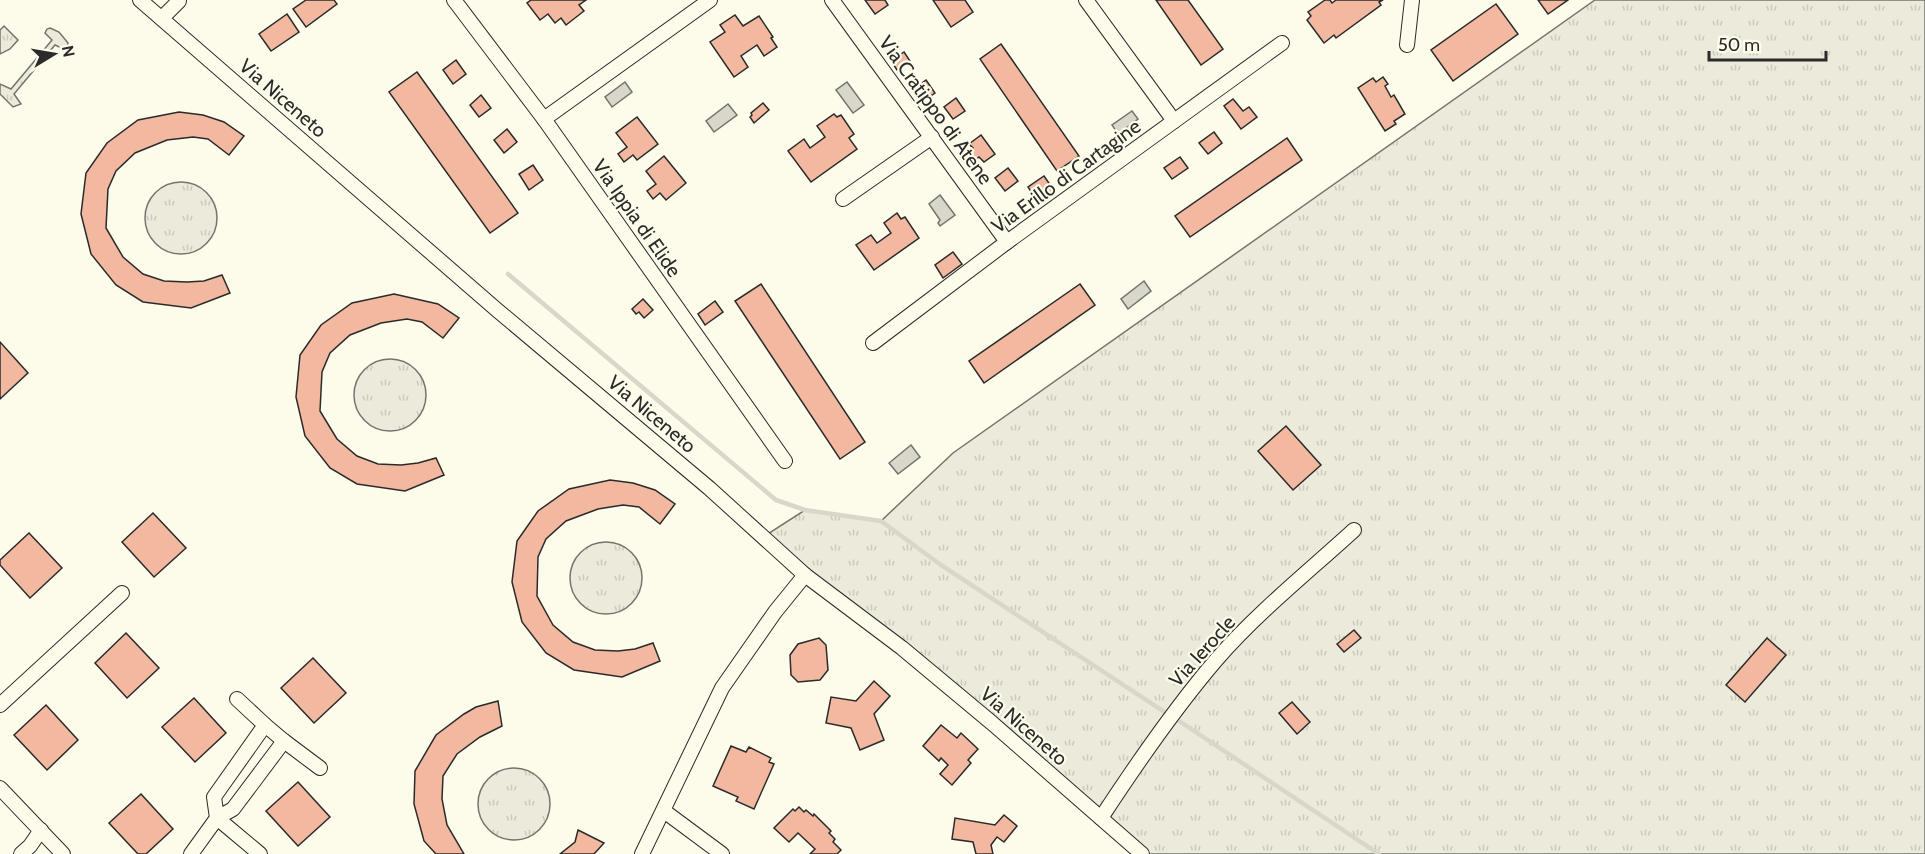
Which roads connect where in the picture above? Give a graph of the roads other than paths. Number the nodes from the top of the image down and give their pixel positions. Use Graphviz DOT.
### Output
graph roads {
  1 [pos="140,0"];
  2 [pos="180,0"];
  3 [pos="454,0"];
  4 [pos="710,0"];
  5 [pos="832,0"];
  6 [pos="1086,0"];
  7 [pos="1412,0"];
  8 [pos="162,18"];
  9 [pos="1282,42"];
  10 [pos="1407,45"];
  11 [pos="544,118"];
  12 [pos="1174,121"];
  13 [pos="932,137"];
  14 [pos="843,199"];
  15 [pos="1007,242"];
  16 [pos="873,343"];
  17 [pos="785,461"];
  18 [pos="1354,530"];
  19 [pos="805,576"];
  20 [pos="122,593"];
  21 [pos="237,699"];
  22 [pos="0,705"];
  23 [pos="265,725"];
  24 [pos="284,741"];
  25 [pos="320,768"];
  26 [pos="0,788"];
  27 [pos="664,811"];
  28 [pos="217,818"];
  29 [pos="1101,818"];
  30 [pos="41,830"];
  31 [pos="21,854"];
  32 [pos="63,854"];
  33 [pos="191,854"];
  34 [pos="260,854"];
  35 [pos="642,854"];
  36 [pos="722,854"];
  37 [pos="1142,854"];
  1 -- 8 [label="street, Via Niceneto"];
  2 -- 8 [label="street"];
  3 -- 11 [label="street, Via Ippia di Elide"];
  4 -- 11 [label="street"];
  5 -- 13 [label="street, Via Cratippo di Atene"];
  6 -- 12 [label="street"];
  7 -- 10 [label="street"];
  8 -- 19 [label="street, Via Niceneto"];
  9 -- 12 [label="street, Via Erillo di Cartagine"];
  11 -- 17 [label="street, Via Ippia di Elide"];
  12 -- 15 [label="street, Via Erillo di Cartagine"];
  13 -- 14 [label="street"];
  13 -- 15 [label="street, Via Cratippo di Atene"];
  15 -- 16 [label="street, Via Erillo di Cartagine"];
  18 -- 29 [label="street, Via Ierocle"];
  19 -- 27 [label="street"];
  19 -- 29 [label="street, Via Niceneto"];
  20 -- 22 [label="street"];
  21 -- 23 [label="street"];
  23 -- 24 [label="street"];
  23 -- 28 [label="street"];
  24 -- 25 [label="street"];
  24 -- 28 [label="street"];
  26 -- 30 [label="street"];
  27 -- 35 [label="street"];
  27 -- 36 [label="street"];
  28 -- 33 [label="street"];
  28 -- 34 [label="street"];
  29 -- 37 [label="street, Via Niceneto"];
  30 -- 31 [label="street"];
  30 -- 32 [label="street"];
}
